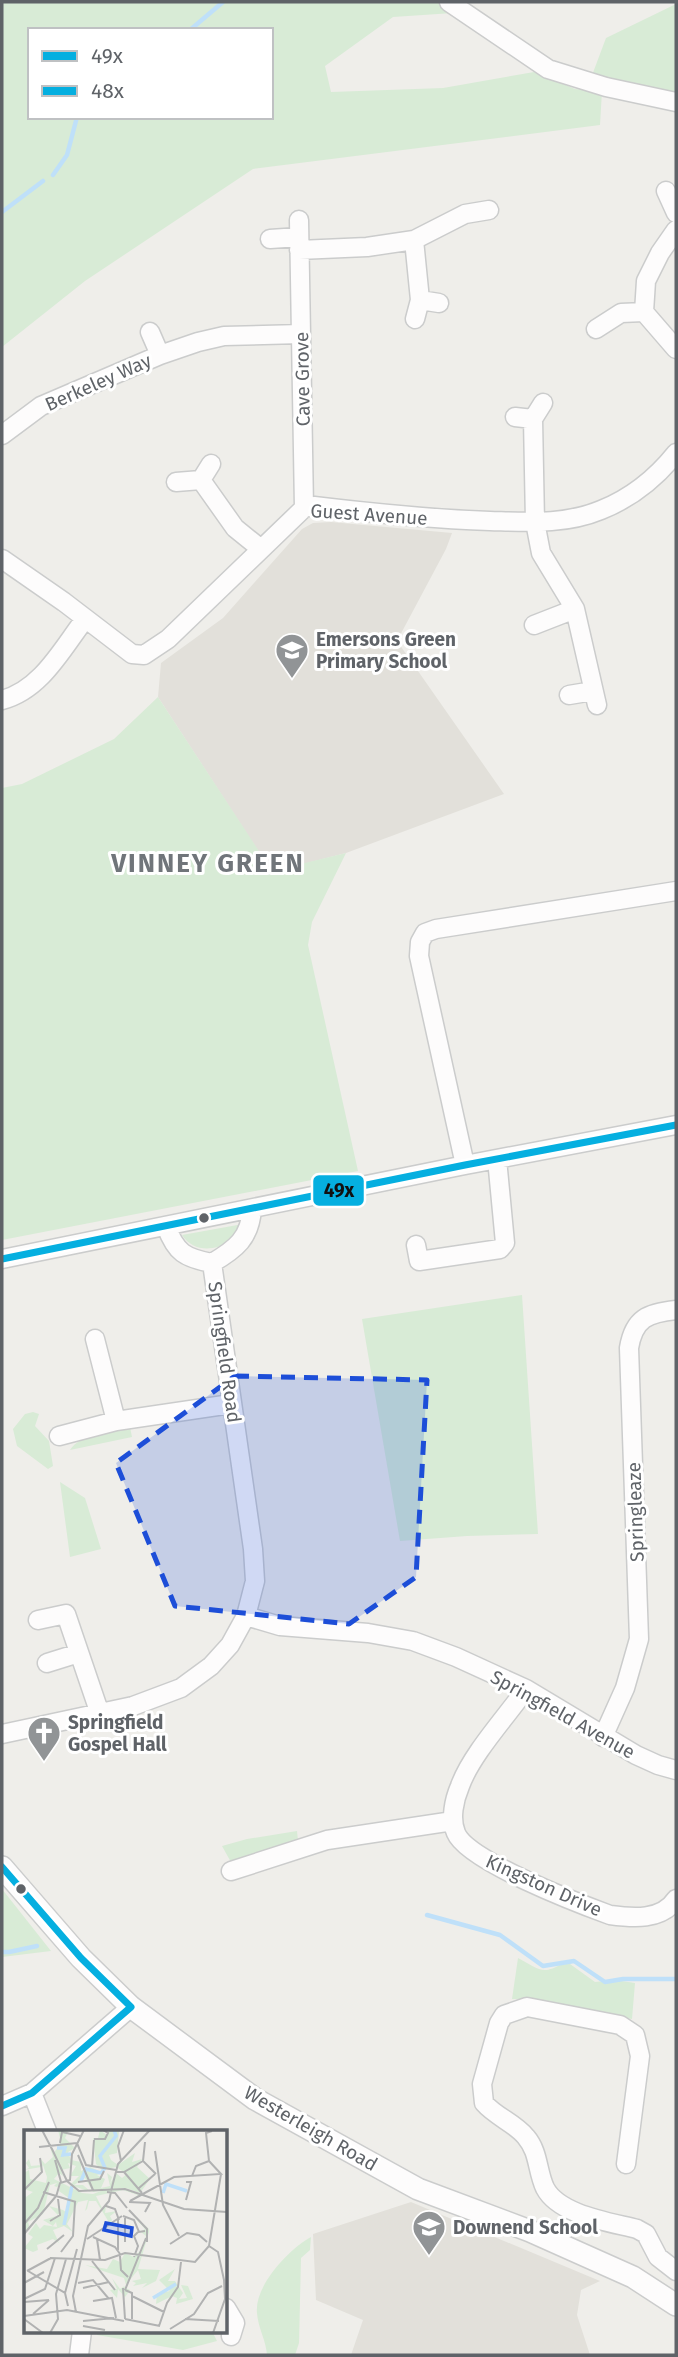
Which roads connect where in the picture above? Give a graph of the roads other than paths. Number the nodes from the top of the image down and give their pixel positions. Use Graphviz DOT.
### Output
graph roads {
  1 [pos="449,2"];
  2 [pos="676,102"];
  3 [pos="666,191"];
  4 [pos="489,210"];
  5 [pos="676,213"];
  6 [pos="676,230"];
  7 [pos="299,236"];
  8 [pos="270,239"];
  9 [pos="414,240"];
  10 [pos="420,300"];
  11 [pos="439,303"];
  12 [pos="644,312"];
  13 [pos="415,319"];
  14 [pos="596,329"];
  15 [pos="150,332"];
  16 [pos="301,334"];
  17 [pos="676,349"];
  18 [pos="160,355"];
  19 [pos="543,403"];
  20 [pos="515,417"];
  21 [pos="533,419"];
  22 [pos="2,435"];
  23 [pos="676,453"];
  24 [pos="211,464"];
  25 [pos="201,480"];
  26 [pos="176,482"];
  27 [pos="304,508"];
  28 [pos="535,523"];
  29 [pos="261,549"];
  30 [pos="2,559"];
  31 [pos="575,609"];
  32 [pos="85,619"];
  33 [pos="534,625"];
  34 [pos="569,695"];
  35 [pos="2,700"];
  36 [pos="676,891"];
  37 [pos="676,1125"];
  38 [pos="497,1159"];
  39 [pos="465,1165"];
  40 [pos="252,1209"];
  41 [pos="166,1226"];
  42 [pos="416,1245"];
  43 [pos="2,1259"];
  44 [pos="212,1263"];
  45 [pos="676,1310"];
  46 [pos="95,1339"];
  47 [pos="232,1404"];
  48 [pos="116,1421"];
  49 [pos="59,1436"];
  50 [pos="246,1616"];
  51 [pos="38,1620"];
  52 [pos="79,1653"];
  53 [pos="47,1663"];
  54 [pos="526,1689"];
  55 [pos="100,1714"];
  56 [pos="2,1734"];
  57 [pos="603,1737"];
  58 [pos="676,1770"];
  59 [pos="453,1821"];
  60 [pos="2,1867"];
  61 [pos="231,1871"];
  62 [pos="676,1899"];
  63 [pos="131,2007"];
  64 [pos="32,2093"];
  65 [pos="2,2106"];
  66 [pos="47,2130"];
  67 [pos="626,2164"];
  68 [pos="658,2257"];
  69 [pos="676,2271"];
  70 [pos="633,2277"];
  71 [pos="676,2305"];
  72 [pos="82,2332"];
  73 [pos="79,2355"];
  1 -- 2 [label="street"];
  3 -- 5 [label="street"];
  4 -- 9 [label="street"];
  6 -- 12 [label="street"];
  7 -- 8 [label="street"];
  7 -- 9 [label="street"];
  7 -- 16 [label="street, Cave Grove"];
  9 -- 10 [label="street"];
  10 -- 11 [label="street"];
  10 -- 13 [label="street"];
  12 -- 14 [label="street"];
  12 -- 17 [label="street"];
  15 -- 18 [label="street, Berkeley Way"];
  16 -- 18 [label="street, Berkeley Way"];
  16 -- 27 [label="street, Cave Grove"];
  18 -- 22 [label="street, Berkeley Way"];
  19 -- 21 [label="street"];
  20 -- 21 [label="street"];
  21 -- 28 [label="street"];
  23 -- 28 [label="street, Guest Avenue"];
  24 -- 25 [label="street"];
  25 -- 26 [label="street"];
  25 -- 29 [label="street"];
  27 -- 28 [label="street, Guest Avenue"];
  27 -- 29 [label="street, Guest Avenue"];
  28 -- 31 [label="street"];
  29 -- 32 [label="street, Guest Avenue"];
  30 -- 32 [label="street, Guest Avenue"];
  31 -- 33 [label="street"];
  31 -- 34 [label="street"];
  32 -- 35 [label="street"];
  36 -- 39 [label="street"];
  37 -- 38 [label="street"];
  38 -- 39 [label="street"];
  38 -- 42 [label="street"];
  39 -- 40 [label="street"];
  40 -- 41 [label="street"];
  40 -- 44 [label="street, Springfield Road"];
  41 -- 43 [label="street"];
  41 -- 44 [label="street, Springfield Road"];
  44 -- 47 [label="street, Springfield Road"];
  45 -- 57 [label="street, Springleaze"];
  46 -- 48 [label="street"];
  47 -- 48 [label="street"];
  47 -- 50 [label="street, Springfield Road"];
  48 -- 49 [label="street"];
  50 -- 54 [label="street, Springfield Avenue"];
  50 -- 55 [label="street, Springfield Road"];
  51 -- 52 [label="street"];
  52 -- 53 [label="street"];
  52 -- 55 [label="street"];
  54 -- 57 [label="street, Springfield Avenue"];
  54 -- 59 [label="street"];
  55 -- 56 [label="street, Springfield Road"];
  57 -- 58 [label="street, Springfield Avenue"];
  59 -- 61 [label="street"];
  59 -- 62 [label="street, Kingston Drive"];
  60 -- 63 [label="street, Westerleigh Road"];
  63 -- 64 [label="street"];
  63 -- 70 [label="street, Westerleigh Road"];
  64 -- 65 [label="street"];
  64 -- 66 [label="street"];
  67 -- 68 [label="street"];
  68 -- 69 [label="street"];
  68 -- 70 [label="street"];
  70 -- 71 [label="street, Westerleigh Road"];
  72 -- 73 [label="street"];
}
